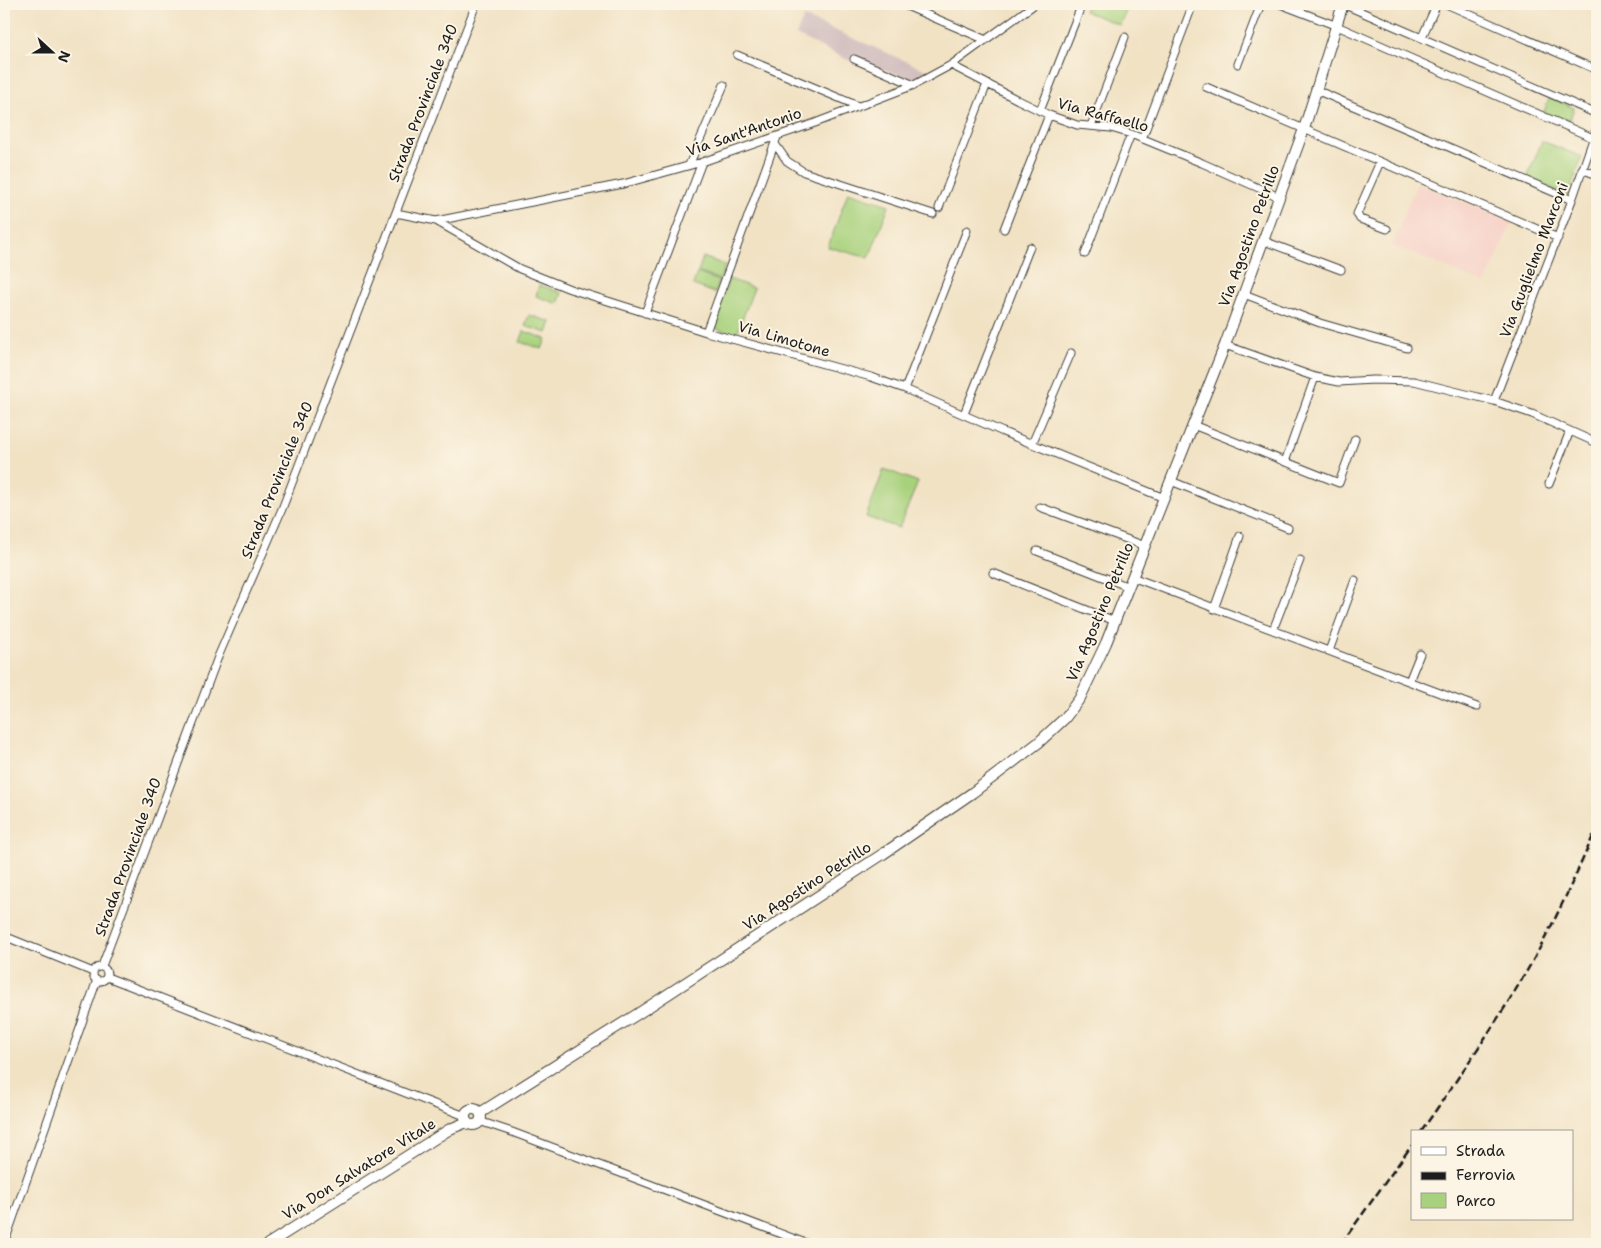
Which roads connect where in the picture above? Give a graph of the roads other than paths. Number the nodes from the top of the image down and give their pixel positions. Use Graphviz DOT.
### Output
graph roads {
  1 [pos="476,4"];
  2 [pos="902,4"];
  3 [pos="1035,4"];
  4 [pos="1082,4"];
  5 [pos="1193,4"];
  6 [pos="1261,4"];
  7 [pos="1280,4"];
  8 [pos="1343,4"];
  9 [pos="1437,4"];
  10 [pos="1446,4"];
  11 [pos="1337,26"];
  12 [pos="1125,37"];
  13 [pos="1422,37"];
  14 [pos="986,40"];
  15 [pos="737,55"];
  16 [pos="854,59"];
  17 [pos="1238,64"];
  18 [pos="951,65"];
  19 [pos="1597,70"];
  20 [pos="987,84"];
  21 [pos="724,85"];
  22 [pos="914,85"];
  23 [pos="1206,87"];
  24 [pos="1316,90"];
  25 [pos="858,106"];
  26 [pos="1040,111"];
  27 [pos="1597,114"];
  28 [pos="1049,115"];
  29 [pos="1091,126"];
  30 [pos="1304,129"];
  31 [pos="1597,129"];
  32 [pos="1132,134"];
  33 [pos="1593,138"];
  34 [pos="1142,139"];
  35 [pos="776,140"];
  36 [pos="702,162"];
  37 [pos="1380,162"];
  38 [pos="689,165"];
  39 [pos="1582,169"];
  40 [pos="1597,175"];
  41 [pos="1279,197"];
  42 [pos="1572,200"];
  43 [pos="939,208"];
  44 [pos="396,213"];
  45 [pos="933,214"];
  46 [pos="436,221"];
  47 [pos="1004,229"];
  48 [pos="1386,229"];
  49 [pos="967,230"];
  50 [pos="1558,238"];
  51 [pos="1264,241"];
  52 [pos="1030,247"];
  53 [pos="1085,254"];
  54 [pos="1341,270"];
  55 [pos="1244,294"];
  56 [pos="645,314"];
  57 [pos="706,332"];
  58 [pos="1225,345"];
  59 [pos="1407,348"];
  60 [pos="1071,353"];
  61 [pos="1315,377"];
  62 [pos="905,389"];
  63 [pos="1494,401"];
  64 [pos="964,414"];
  65 [pos="1193,426"];
  66 [pos="1570,431"];
  67 [pos="1354,439"];
  68 [pos="1597,443"];
  69 [pos="1032,444"];
  70 [pos="1286,462"];
  71 [pos="1171,481"];
  72 [pos="1549,484"];
  73 [pos="1164,498"];
  74 [pos="1040,507"];
  75 [pos="1288,528"];
  76 [pos="1240,536"];
  77 [pos="1145,546"];
  78 [pos="1037,551"];
  79 [pos="1300,560"];
  80 [pos="993,573"];
  81 [pos="1355,580"];
  82 [pos="1130,582"];
  83 [pos="1214,609"];
  84 [pos="1115,621"];
  85 [pos="1274,630"];
  86 [pos="1329,651"];
  87 [pos="1420,654"];
  88 [pos="1409,681"];
  89 [pos="1477,707"];
  90 [pos="4,936"];
  91 [pos="102,966"];
  92 [pos="93,972"];
  93 [pos="107,977"];
  94 [pos="97,980"];
  95 [pos="479,1117"];
  96 [pos="466,1119"];
  97 [pos="4,1244"];
  98 [pos="268,1244"];
  99 [pos="808,1244"];
  1 -- 44 [label="street, Strada Provinciale 340"];
  2 -- 14 [label="street"];
  3 -- 14 [label="street, Via Sant'Antonio"];
  4 -- 26 [label="street"];
  5 -- 34 [label="street"];
  6 -- 17 [label="street"];
  7 -- 11 [label="street"];
  8 -- 11 [label="street, Via Agostino Petrillo"];
  8 -- 13 [label="street"];
  9 -- 13 [label="street"];
  10 -- 19 [label="street"];
  11 -- 24 [label="street, Via Agostino Petrillo"];
  11 -- 33 [label="street"];
  12 -- 29 [label="street"];
  13 -- 27 [label="street"];
  14 -- 18 [label="street, Via Sant'Antonio"];
  15 -- 25 [label="street"];
  16 -- 22 [label="street"];
  18 -- 20 [label="street, Via Raffaello"];
  18 -- 22 [label="street, Via Sant'Antonio"];
  20 -- 26 [label="street, Via Raffaello"];
  20 -- 43 [label="street"];
  21 -- 38 [label="street"];
  22 -- 25 [label="street, Via Sant'Antonio"];
  23 -- 30 [label="street"];
  24 -- 30 [label="street, Via Agostino Petrillo"];
  24 -- 42 [label="street"];
  25 -- 35 [label="street, Via Sant'Antonio"];
  26 -- 28 [label="street, Via Raffaello"];
  28 -- 29 [label="street, Via Raffaello"];
  28 -- 47 [label="street"];
  29 -- 32 [label="street, Via Raffaello"];
  30 -- 37 [label="street"];
  30 -- 41 [label="street, Via Agostino Petrillo"];
  31 -- 33 [label="street, Via Guglielmo Marconi"];
  32 -- 34 [label="street, Via Raffaello"];
  32 -- 53 [label="street"];
  33 -- 39 [label="street, Via Guglielmo Marconi"];
  34 -- 41 [label="street, Via Raffaello"];
  35 -- 36 [label="street, Via Sant'Antonio"];
  35 -- 45 [label="street"];
  35 -- 57 [label="street"];
  36 -- 38 [label="street, Via Sant'Antonio"];
  36 -- 56 [label="street"];
  37 -- 48 [label="street"];
  37 -- 50 [label="street"];
  38 -- 46 [label="street, Via Sant'Antonio"];
  39 -- 40 [label="street"];
  39 -- 42 [label="street, Via Guglielmo Marconi"];
  41 -- 51 [label="street, Via Agostino Petrillo"];
  42 -- 50 [label="street, Via Guglielmo Marconi"];
  44 -- 46 [label="street, Via Limotone"];
  44 -- 91 [label="street, Strada Provinciale 340"];
  46 -- 56 [label="street, Via Limotone"];
  49 -- 62 [label="street"];
  50 -- 63 [label="street, Via Guglielmo Marconi"];
  51 -- 54 [label="street"];
  51 -- 55 [label="street, Via Agostino Petrillo"];
  52 -- 64 [label="street"];
  55 -- 58 [label="street, Via Agostino Petrillo"];
  55 -- 59 [label="street"];
  56 -- 57 [label="street, Via Limotone"];
  57 -- 62 [label="street, Via Limotone"];
  58 -- 61 [label="street"];
  58 -- 65 [label="street, Via Agostino Petrillo"];
  60 -- 69 [label="street"];
  61 -- 63 [label="street"];
  61 -- 70 [label="street"];
  62 -- 64 [label="street, Via Limotone"];
  63 -- 66 [label="street"];
  64 -- 69 [label="street, Via Limotone"];
  65 -- 70 [label="street"];
  65 -- 71 [label="street, Via Agostino Petrillo"];
  66 -- 68 [label="street"];
  66 -- 72 [label="street"];
  67 -- 70 [label="street"];
  69 -- 73 [label="street, Via Limotone"];
  71 -- 73 [label="street, Via Agostino Petrillo"];
  71 -- 75 [label="street"];
  73 -- 77 [label="street, Via Agostino Petrillo"];
  74 -- 77 [label="street"];
  76 -- 83 [label="street"];
  77 -- 82 [label="street, Via Agostino Petrillo"];
  78 -- 82 [label="street"];
  79 -- 85 [label="street"];
  80 -- 84 [label="street"];
  81 -- 86 [label="street"];
  82 -- 83 [label="street"];
  82 -- 84 [label="street, Via Agostino Petrillo"];
  83 -- 85 [label="street"];
  84 -- 95 [label="street, Via Agostino Petrillo"];
  85 -- 86 [label="street"];
  86 -- 88 [label="street"];
  87 -- 88 [label="street"];
  88 -- 89 [label="street"];
  90 -- 92 [label="street"];
  91 -- 92 [label="street"];
  91 -- 93 [label="street"];
  92 -- 94 [label="street"];
  93 -- 94 [label="street"];
  93 -- 96 [label="street"];
  94 -- 97 [label="street"];
  95 -- 96 [label="street"];
  95 -- 99 [label="street"];
  96 -- 98 [label="street, Via Don Salvatore Vitale"];
}
